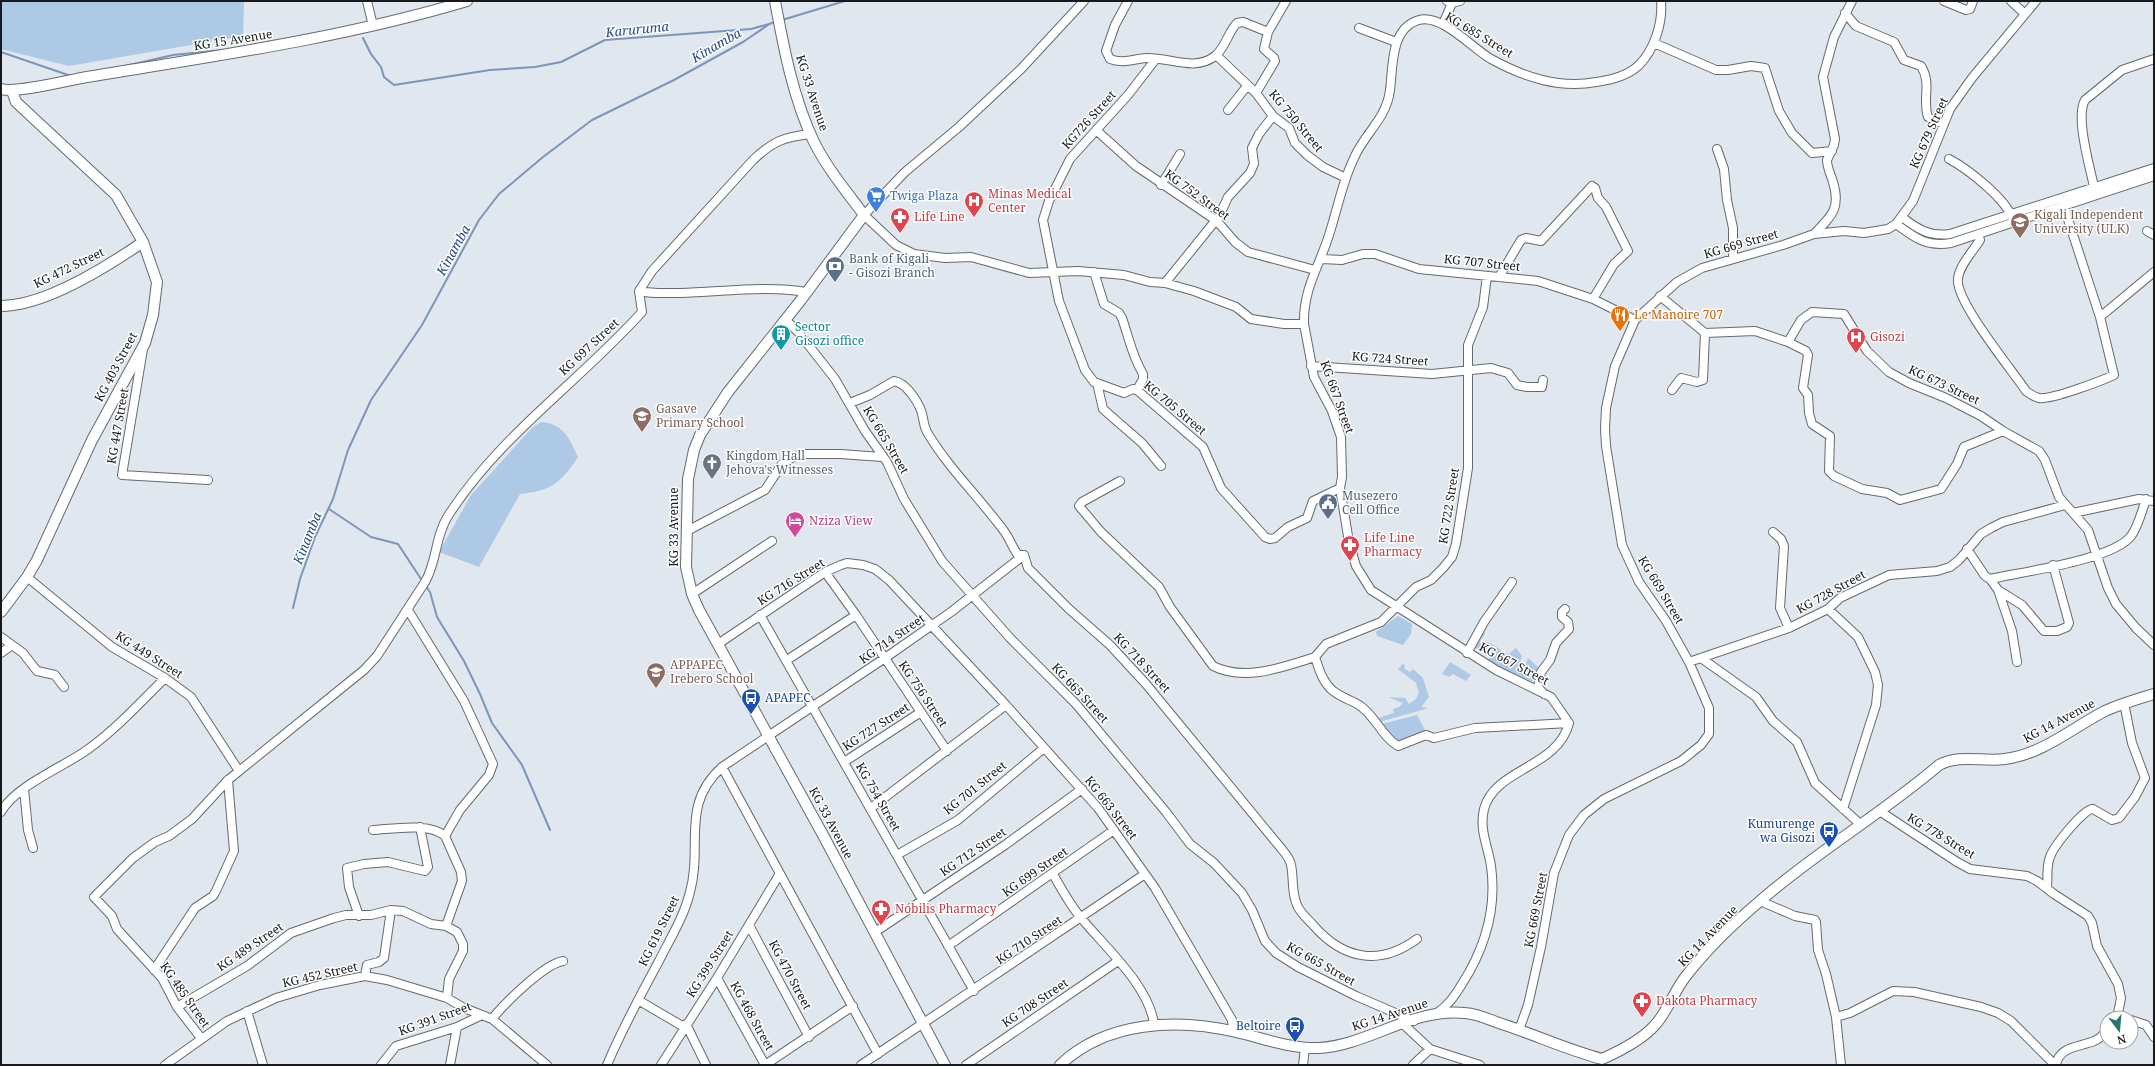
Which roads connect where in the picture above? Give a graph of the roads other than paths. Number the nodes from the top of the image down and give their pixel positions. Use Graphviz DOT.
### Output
graph roads {
  1 [pos="367,1"];
  2 [pos="468,1"];
  3 [pos="775,1"];
  4 [pos="1084,1"];
  5 [pos="1128,1"];
  6 [pos="1286,1"];
  7 [pos="1661,1"];
  8 [pos="1852,1"];
  9 [pos="1944,1"];
  10 [pos="1974,1"];
  11 [pos="2012,1"];
  12 [pos="2036,1"];
  13 [pos="1453,2"];
  14 [pos="1845,13"];
  15 [pos="2025,14"];
  16 [pos="1443,24"];
  17 [pos="374,26"];
  18 [pos="1359,28"];
  19 [pos="1268,32"];
  20 [pos="1396,42"];
  21 [pos="1654,43"];
  22 [pos="1216,56"];
  23 [pos="2154,59"];
  24 [pos="1155,60"];
  25 [pos="1247,86"];
  26 [pos="1,89"];
  27 [pos="12,91"];
  28 [pos="1256,93"];
  29 [pos="1228,110"];
  30 [pos="1273,116"];
  31 [pos="1943,124"];
  32 [pos="1096,130"];
  33 [pos="811,134"];
  34 [pos="1717,149"];
  35 [pos="1832,151"];
  36 [pos="1180,154"];
  37 [pos="1949,159"];
  38 [pos="2154,168"];
  39 [pos="2154,176"];
  40 [pos="1346,178"];
  41 [pos="1161,185"];
  42 [pos="2094,187"];
  43 [pos="2062,202"];
  44 [pos="864,215"];
  45 [pos="1902,217"];
  46 [pos="2013,218"];
  47 [pos="1217,221"];
  48 [pos="1896,224"];
  49 [pos="1814,234"];
  50 [pos="1978,234"];
  51 [pos="144,242"];
  52 [pos="1733,258"];
  53 [pos="1322,259"];
  54 [pos="1315,270"];
  55 [pos="1052,271"];
  56 [pos="1094,272"];
  57 [pos="2154,272"];
  58 [pos="1487,276"];
  59 [pos="1499,277"];
  60 [pos="1165,283"];
  61 [pos="639,291"];
  62 [pos="807,292"];
  63 [pos="1660,296"];
  64 [pos="1593,299"];
  65 [pos="1,306"];
  66 [pos="2100,317"];
  67 [pos="785,319"];
  68 [pos="1635,320"];
  69 [pos="1304,324"];
  70 [pos="1705,333"];
  71 [pos="1788,342"];
  72 [pos="145,343"];
  73 [pos="1311,366"];
  74 [pos="1466,370"];
  75 [pos="1097,383"];
  76 [pos="1544,385"];
  77 [pos="1137,390"];
  78 [pos="1672,390"];
  79 [pos="850,402"];
  80 [pos="2003,431"];
  81 [pos="882,456"];
  82 [pos="1160,466"];
  83 [pos="208,480"];
  84 [pos="1120,480"];
  85 [pos="1340,488"];
  86 [pos="2150,500"];
  87 [pos="2065,505"];
  88 [pos="2073,512"];
  89 [pos="687,531"];
  90 [pos="1773,532"];
  91 [pos="772,541"];
  92 [pos="1967,549"];
  93 [pos="1024,555"];
  94 [pos="2097,556"];
  95 [pos="2053,565"];
  96 [pos="825,572"];
  97 [pos="27,577"];
  98 [pos="1990,579"];
  99 [pos="1512,582"];
  100 [pos="1998,590"];
  101 [pos="692,594"];
  102 [pos="973,594"];
  103 [pos="1397,608"];
  104 [pos="1565,609"];
  105 [pos="1828,609"];
  106 [pos="408,610"];
  107 [pos="1,612"];
  108 [pos="760,615"];
  109 [pos="856,615"];
  110 [pos="932,625"];
  111 [pos="1789,628"];
  112 [pos="1,637"];
  113 [pos="718,644"];
  114 [pos="12,645"];
  115 [pos="2154,645"];
  116 [pos="1,653"];
  117 [pos="1466,653"];
  118 [pos="1315,657"];
  119 [pos="885,658"];
  120 [pos="1700,658"];
  121 [pos="787,660"];
  122 [pos="1689,662"];
  123 [pos="2017,662"];
  124 [pos="165,678"];
  125 [pos="64,687"];
  126 [pos="2154,694"];
  127 [pos="1551,697"];
  128 [pos="2124,703"];
  129 [pos="1006,705"];
  130 [pos="813,707"];
  131 [pos="921,712"];
  132 [pos="1569,723"];
  133 [pos="769,736"];
  134 [pos="1044,748"];
  135 [pos="947,751"];
  136 [pos="844,762"];
  137 [pos="722,767"];
  138 [pos="239,771"];
  139 [pos="228,780"];
  140 [pos="24,789"];
  141 [pos="1082,789"];
  142 [pos="870,808"];
  143 [pos="1843,808"];
  144 [pos="1,812"];
  145 [pos="1881,812"];
  146 [pos="1860,824"];
  147 [pos="420,827"];
  148 [pos="373,830"];
  149 [pos="1114,830"];
  150 [pos="445,836"];
  151 [pos="33,848"];
  152 [pos="897,855"];
  153 [pos="779,874"];
  154 [pos="1053,874"];
  155 [pos="1145,874"];
  156 [pos="2047,888"];
  157 [pos="922,900"];
  158 [pos="1760,901"];
  159 [pos="391,910"];
  160 [pos="359,916"];
  161 [pos="1081,918"];
  162 [pos="749,925"];
  163 [pos="446,926"];
  164 [pos="875,932"];
  165 [pos="1417,939"];
  166 [pos="948,946"];
  167 [pos="563,960"];
  168 [pos="1118,961"];
  169 [pos="154,970"];
  170 [pos="366,976"];
  171 [pos="717,978"];
  172 [pos="974,991"];
  173 [pos="447,998"];
  174 [pos="638,1000"];
  175 [pos="852,1006"];
  176 [pos="177,1007"];
  177 [pos="2120,1010"];
  178 [pos="247,1011"];
  179 [pos="1436,1013"];
  180 [pos="482,1015"];
  181 [pos="1836,1017"];
  182 [pos="492,1019"];
  183 [pos="1414,1021"];
  184 [pos="924,1022"];
  185 [pos="2139,1023"];
  186 [pos="1154,1024"];
  187 [pos="1403,1024"];
  188 [pos="457,1026"];
  189 [pos="685,1026"];
  190 [pos="1518,1030"];
  191 [pos="1233,1031"];
  192 [pos="809,1037"];
  193 [pos="2154,1037"];
  194 [pos="201,1038"];
  195 [pos="2099,1038"];
  196 [pos="1305,1048"];
  197 [pos="1430,1049"];
  198 [pos="878,1054"];
  199 [pos="1070,1061"];
  200 [pos="175,1062"];
  201 [pos="1604,1062"];
  202 [pos="165,1065"];
  203 [pos="263,1065"];
  204 [pos="381,1065"];
  205 [pos="450,1065"];
  206 [pos="547,1065"];
  207 [pos="607,1065"];
  208 [pos="661,1065"];
  209 [pos="706,1065"];
  210 [pos="765,1065"];
  211 [pos="861,1065"];
  212 [pos="945,1065"];
  213 [pos="966,1065"];
  214 [pos="1060,1065"];
  215 [pos="1303,1065"];
  216 [pos="1413,1065"];
  217 [pos="1480,1065"];
  218 [pos="1841,1065"];
  219 [pos="2056,1065"];
  1 -- 17 [label="street"];
  2 -- 17 [label="main road, KG 15 Avenue"];
  3 -- 33 [label="main road, KG 33 Avenue"];
  4 -- 44 [label="street"];
  5 -- 24 [label="street"];
  6 -- 19 [label="street"];
  7 -- 21 [label="street, KG 685 Street"];
  8 -- 14 [label="street"];
  9 -- 10 [label="street"];
  11 -- 15 [label="street"];
  12 -- 15 [label="street, KG 679 Street"];
  13 -- 16 [label="street"];
  14 -- 31 [label="street"];
  14 -- 35 [label="street"];
  15 -- 31 [label="street, KG 679 Street"];
  16 -- 20 [label="street, KG 685 Street"];
  16 -- 21 [label="street, KG 685 Street"];
  17 -- 27 [label="main road, KG 15 Avenue"];
  18 -- 20 [label="street"];
  19 -- 22 [label="street"];
  19 -- 28 [label="street"];
  20 -- 40 [label="street"];
  21 -- 35 [label="street"];
  22 -- 24 [label="street"];
  22 -- 25 [label="street, KG 750 Street"];
  23 -- 42 [label="street"];
  24 -- 32 [label="street, KG726 Street"];
  25 -- 28 [label="street, KG 750 Street"];
  25 -- 29 [label="street"];
  26 -- 27 [label="main road, KG 15 Avenue"];
  27 -- 51 [label="main road, KG 403 Street"];
  28 -- 30 [label="street, KG 750 Street"];
  30 -- 40 [label="street, KG 750 Street"];
  30 -- 47 [label="street"];
  31 -- 45 [label="street, KG 679 Street"];
  32 -- 41 [label="street, KG 752 Street"];
  32 -- 55 [label="street, KG726 Street"];
  33 -- 44 [label="main road, KG 33 Avenue"];
  33 -- 61 [label="street"];
  34 -- 52 [label="street"];
  35 -- 49 [label="street"];
  36 -- 41 [label="street"];
  37 -- 46 [label="street"];
  38 -- 42 [label="street"];
  39 -- 43 [label="street"];
  40 -- 53 [label="street"];
  41 -- 47 [label="street, KG 752 Street"];
  42 -- 43 [label="street"];
  43 -- 46 [label="street"];
  43 -- 66 [label="street"];
  44 -- 55 [label="street"];
  44 -- 62 [label="main road, KG 33 Avenue"];
  45 -- 46 [label="street"];
  45 -- 48 [label="street, KG 679 Street"];
  46 -- 50 [label="street"];
  47 -- 54 [label="street, KG 752 Street"];
  47 -- 60 [label="street"];
  48 -- 49 [label="street, KG 669 Street"];
  48 -- 50 [label="street"];
  49 -- 52 [label="street, KG 669 Street"];
  50 -- 66 [label="street"];
  51 -- 65 [label="main road, KG 472 Street"];
  51 -- 72 [label="main road, KG 403 Street"];
  52 -- 63 [label="street, KG 669 Street"];
  53 -- 54 [label="street"];
  53 -- 58 [label="street, KG 707 Street"];
  54 -- 69 [label="street"];
  55 -- 56 [label="street"];
  55 -- 75 [label="street, KG 705 Street"];
  56 -- 60 [label="street"];
  56 -- 77 [label="street"];
  57 -- 66 [label="street"];
  58 -- 59 [label="street, KG 707 Street"];
  58 -- 74 [label="street, KG 722 Street"];
  59 -- 64 [label="street, KG 707 Street"];
  59 -- 64 [label="street"];
  60 -- 69 [label="street"];
  61 -- 62 [label="street"];
  61 -- 106 [label="street, KG 697 Street"];
  62 -- 67 [label="main road, KG 33 Avenue"];
  63 -- 68 [label="street, KG 669 Street"];
  63 -- 70 [label="street"];
  64 -- 68 [label="street, KG 707 Street"];
  67 -- 79 [label="street, KG 665 Street"];
  67 -- 89 [label="main road, KG 33 Avenue"];
  68 -- 122 [label="street, KG 669 Street"];
  69 -- 73 [label="street, KG 667 Street"];
  70 -- 71 [label="street"];
  70 -- 78 [label="street"];
  71 -- 80 [label="street, KG 673 Street"];
  71 -- 80 [label="street"];
  72 -- 83 [label="street, KG 447 Street"];
  72 -- 97 [label="main road, KG 403 Street"];
  73 -- 74 [label="street, KG 724 Street"];
  73 -- 85 [label="street, KG 667 Street"];
  74 -- 76 [label="street, KG 724 Street"];
  74 -- 103 [label="street, KG 722 Street"];
  75 -- 77 [label="street, KG 705 Street"];
  75 -- 82 [label="street"];
  77 -- 85 [label="street, KG 705 Street"];
  79 -- 81 [label="street, KG 665 Street"];
  79 -- 93 [label="street, KG 718 Street"];
  80 -- 87 [label="street, KG 673 Street"];
  81 -- 89 [label="street"];
  81 -- 102 [label="street, KG 665 Street"];
  84 -- 118 [label="street"];
  85 -- 103 [label="street, KG 667 Street"];
  86 -- 88 [label="street"];
  86 -- 94 [label="street"];
  87 -- 88 [label="street, KG 673 Street"];
  87 -- 92 [label="street, KG 728 Street"];
  88 -- 94 [label="street, KG 673 Street"];
  89 -- 101 [label="main road, KG 33 Avenue"];
  90 -- 111 [label="street"];
  91 -- 101 [label="street"];
  92 -- 98 [label="street"];
  92 -- 105 [label="street, KG 728 Street"];
  93 -- 102 [label="street, KG 714 Street"];
  93 -- 165 [label="street, KG 718 Street"];
  94 -- 95 [label="street"];
  94 -- 115 [label="street, KG 673 Street"];
  95 -- 98 [label="street"];
  95 -- 100 [label="street"];
  96 -- 108 [label="street, KG 716 Street"];
  96 -- 109 [label="street, KG 756 Street"];
  96 -- 110 [label="street, KG 716 Street"];
  97 -- 107 [label="main road, KG 403 Street"];
  97 -- 124 [label="street, KG 449 Street"];
  98 -- 100 [label="street"];
  99 -- 117 [label="street"];
  100 -- 123 [label="street"];
  101 -- 113 [label="main road, KG 33 Avenue"];
  102 -- 110 [label="street, KG 714 Street"];
  102 -- 183 [label="street, KG 665 Street"];
  103 -- 117 [label="street, KG 667 Street"];
  103 -- 118 [label="street, KG 722 Street"];
  104 -- 127 [label="street"];
  105 -- 111 [label="street, KG 728 Street"];
  105 -- 143 [label="street"];
  106 -- 138 [label="street"];
  106 -- 150 [label="street"];
  108 -- 113 [label="street, KG 716 Street"];
  108 -- 121 [label="street, KG 754 Street"];
  109 -- 119 [label="street, KG 756 Street"];
  109 -- 121 [label="street"];
  110 -- 119 [label="street, KG 714 Street"];
  110 -- 129 [label="street, KG 663 Street"];
  111 -- 120 [label="street, KG 728 Street"];
  112 -- 114 [label="street"];
  113 -- 133 [label="main road, KG 33 Avenue"];
  114 -- 116 [label="street"];
  114 -- 125 [label="street"];
  117 -- 127 [label="street, KG 667 Street"];
  118 -- 132 [label="street"];
  119 -- 130 [label="street, KG 714 Street"];
  119 -- 131 [label="street, KG 756 Street"];
  120 -- 122 [label="street, KG 728 Street"];
  120 -- 143 [label="street"];
  121 -- 130 [label="street, KG 754 Street"];
  122 -- 190 [label="street, KG 669 Street"];
  124 -- 138 [label="street, KG 449 Street"];
  124 -- 140 [label="street"];
  126 -- 128 [label="main road, KG 14 Avenue"];
  127 -- 132 [label="street, KG 667 Street"];
  128 -- 145 [label="main road, KG 14 Avenue"];
  128 -- 156 [label="street"];
  129 -- 134 [label="street, KG 663 Street"];
  129 -- 135 [label="street"];
  130 -- 133 [label="street, KG 714 Street"];
  130 -- 136 [label="street, KG 754 Street"];
  131 -- 135 [label="street, KG 756 Street"];
  131 -- 136 [label="street, KG 727 Street"];
  132 -- 179 [label="street"];
  133 -- 137 [label="street, KG 619 Street"];
  133 -- 164 [label="main road, KG 33 Avenue"];
  134 -- 141 [label="street, KG 663 Street"];
  134 -- 152 [label="street, KG 701 Street"];
  135 -- 142 [label="street"];
  136 -- 142 [label="street, KG 754 Street"];
  137 -- 153 [label="street"];
  137 -- 174 [label="street, KG 619 Street"];
  138 -- 139 [label="street"];
  139 -- 169 [label="street"];
  139 -- 169 [label="street, KG 485 Street"];
  140 -- 144 [label="street"];
  140 -- 151 [label="street"];
  141 -- 149 [label="street, KG 663 Street"];
  141 -- 157 [label="street, KG 712 Street"];
  142 -- 152 [label="street, KG 754 Street"];
  143 -- 146 [label="street"];
  145 -- 146 [label="main road, KG 14 Avenue"];
  145 -- 156 [label="street, KG 778 Street"];
  146 -- 158 [label="main road, KG 14 Avenue"];
  147 -- 148 [label="street"];
  147 -- 150 [label="street"];
  147 -- 160 [label="street"];
  149 -- 154 [label="street, KG 699 Street"];
  149 -- 155 [label="street, KG 663 Street"];
  150 -- 163 [label="street"];
  152 -- 157 [label="street, KG 754 Street"];
  153 -- 162 [label="street, KG 399 Street"];
  153 -- 175 [label="street"];
  154 -- 161 [label="street"];
  154 -- 166 [label="street, KG 699 Street"];
  155 -- 161 [label="street, KG 710 Street"];
  155 -- 191 [label="street, KG 663 Street"];
  156 -- 177 [label="street, KG 778 Street"];
  157 -- 164 [label="street, KG 712 Street"];
  157 -- 166 [label="street, KG 754 Street"];
  158 -- 181 [label="street"];
  158 -- 201 [label="main road, KG 14 Avenue"];
  159 -- 160 [label="street, KG 489 Street"];
  159 -- 163 [label="street, KG 489 Street"];
  159 -- 170 [label="street"];
  160 -- 176 [label="street, KG 489 Street"];
  161 -- 168 [label="street"];
  161 -- 172 [label="street, KG 710 Street"];
  162 -- 171 [label="street, KG 399 Street"];
  162 -- 192 [label="street, KG 470 Street"];
  163 -- 173 [label="street, KG 489 Street"];
  164 -- 184 [label="main road, KG 33 Avenue"];
  166 -- 172 [label="street, KG 754 Street"];
  167 -- 182 [label="street"];
  168 -- 186 [label="street"];
  168 -- 213 [label="street, KG 708 Street"];
  169 -- 176 [label="street, KG 485 Street"];
  170 -- 173 [label="street, KG 452 Street"];
  170 -- 178 [label="street, KG 452 Street"];
  171 -- 189 [label="street, KG 399 Street"];
  171 -- 210 [label="street, KG 468 Street"];
  172 -- 184 [label="street, KG 710 Street"];
  173 -- 180 [label="street, KG 452 Street"];
  174 -- 189 [label="street"];
  174 -- 207 [label="street, KG 619 Street"];
  175 -- 192 [label="street"];
  175 -- 198 [label="street"];
  176 -- 194 [label="street, KG 485 Street"];
  178 -- 194 [label="street, KG 452 Street"];
  178 -- 203 [label="street"];
  179 -- 183 [label="main road, KG 14 Avenue"];
  179 -- 190 [label="main road, KG 14 Avenue"];
  180 -- 182 [label="street, KG 452 Street"];
  180 -- 188 [label="street, KG 391 Street"];
  181 -- 218 [label="street"];
  181 -- 219 [label="street"];
  182 -- 206 [label="street, KG 452 Street"];
  183 -- 187 [label="main road, KG 14 Avenue"];
  184 -- 198 [label="street, KG 710 Street"];
  184 -- 212 [label="main road, KG 33 Avenue"];
  185 -- 193 [label="street"];
  186 -- 191 [label="main road, KG 14 Avenue"];
  186 -- 199 [label="main road, KG 14 Avenue"];
  187 -- 196 [label="main road, KG 14 Avenue"];
  187 -- 197 [label="street"];
  188 -- 204 [label="street, KG 391 Street"];
  188 -- 205 [label="street"];
  189 -- 208 [label="street, KG 399 Street"];
  189 -- 209 [label="street"];
  190 -- 201 [label="main road, KG 14 Avenue"];
  191 -- 196 [label="main road, KG 14 Avenue"];
  192 -- 210 [label="street"];
  194 -- 200 [label="street, KG 452 Street"];
  195 -- 219 [label="street"];
  196 -- 215 [label="street"];
  197 -- 216 [label="street"];
  197 -- 217 [label="street"];
  198 -- 211 [label="street, KG 710 Street"];
  199 -- 214 [label="main road, KG 14 Avenue"];
  200 -- 202 [label="street, KG 452 Street"];
}
